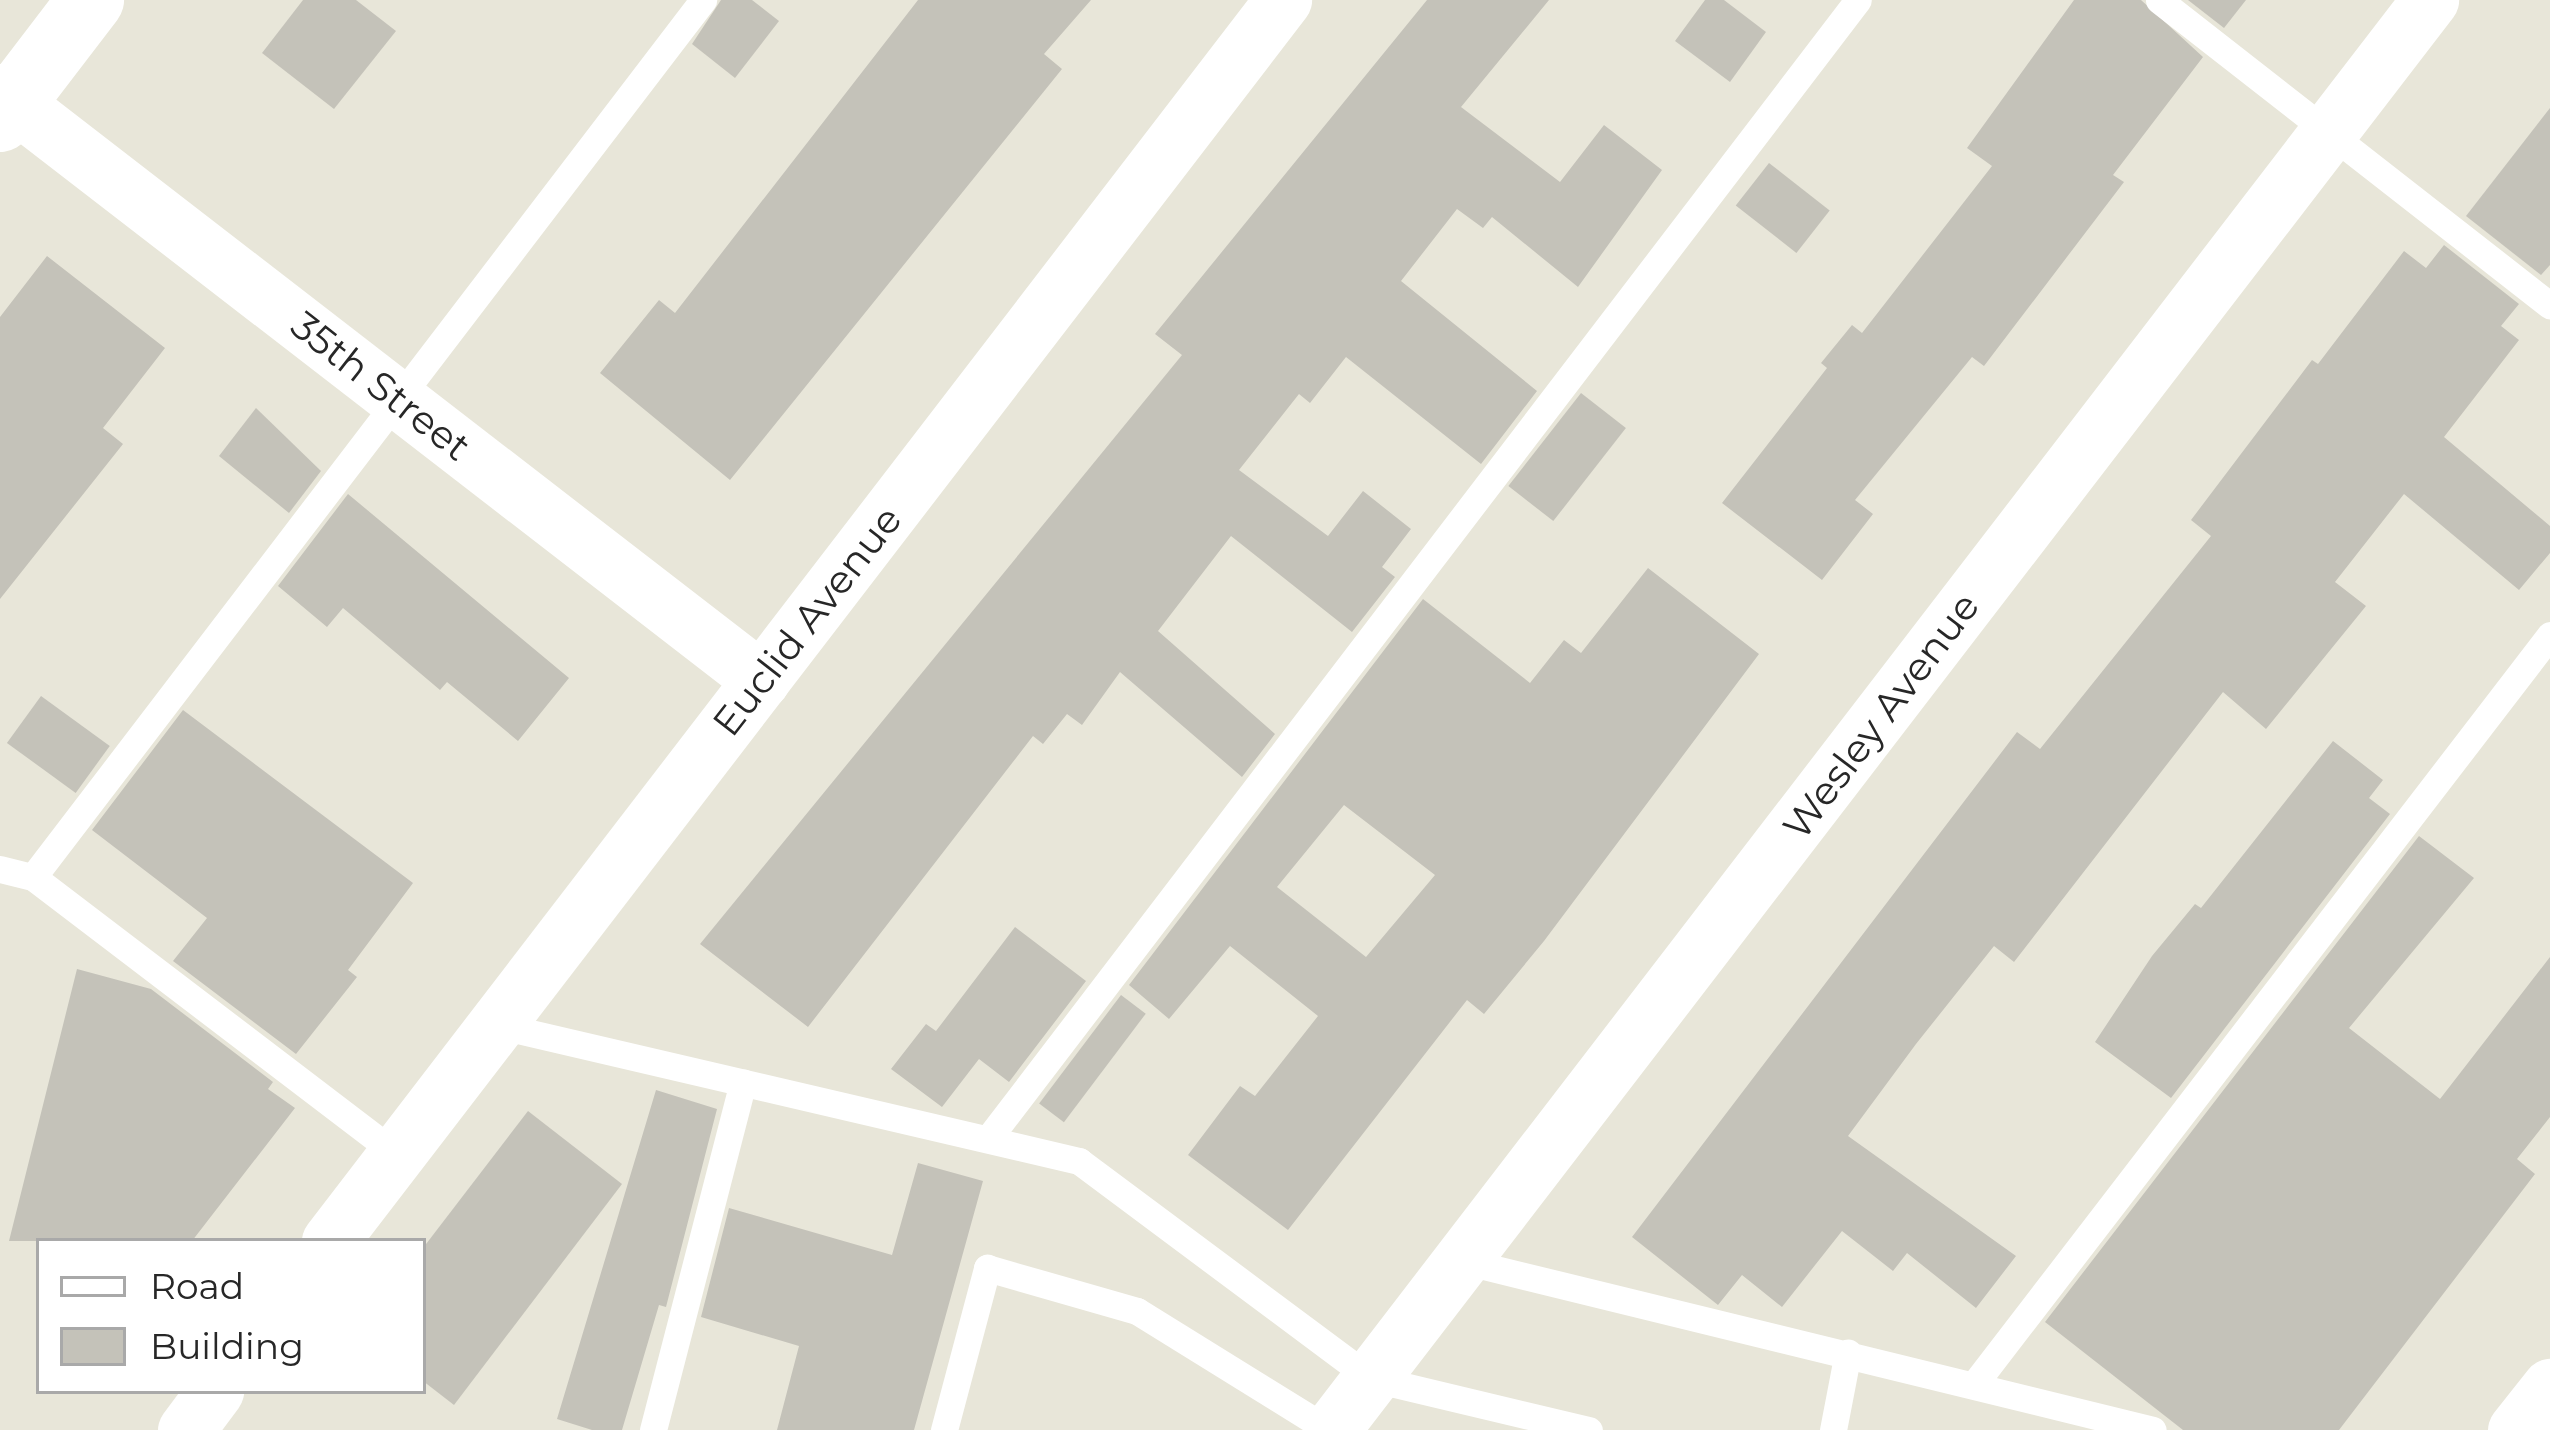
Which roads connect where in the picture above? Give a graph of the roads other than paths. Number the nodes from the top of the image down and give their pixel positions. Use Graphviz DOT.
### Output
graph roads {
  1 [pos="92,0"];
  2 [pos="703,0"];
  3 [pos="1283,0"];
  4 [pos="1858,0"];
  5 [pos="2159,0"];
  6 [pos="2431,0"];
  7 [pos="4,104"];
  8 [pos="2329,132"];
  9 [pos="2550,304"];
  10 [pos="398,399"];
  11 [pos="2550,635"];
  12 [pos="761,680"];
  13 [pos="10,878"];
  14 [pos="496,1025"];
  15 [pos="742,1082"];
  16 [pos="988,1139"];
  17 [pos="397,1154"];
  18 [pos="332,1238"];
  19 [pos="1462,1262"];
  20 [pos="1848,1352"];
  21 [pos="1370,1378"];
  22 [pos="1976,1382"];
  23 [pos="2550,1387"];
  24 [pos="213,1394"];
  25 [pos="186,1430"];
  26 [pos="653,1430"];
  27 [pos="944,1430"];
  28 [pos="1330,1430"];
  29 [pos="1589,1430"];
  30 [pos="1833,1430"];
  31 [pos="2153,1430"];
  32 [pos="2516,1430"];
  1 -- 7 [label="street"];
  2 -- 10 [label="lane"];
  3 -- 12 [label="street, Euclid Avenue"];
  4 -- 16 [label="lane"];
  5 -- 8 [label="lane"];
  6 -- 8 [label="street, Wesley Avenue"];
  7 -- 10 [label="street, 35th Street"];
  8 -- 9 [label="lane"];
  8 -- 19 [label="street, Wesley Avenue"];
  10 -- 12 [label="street, 35th Street"];
  10 -- 13 [label="lane"];
  11 -- 22 [label="lane"];
  12 -- 14 [label="street, Euclid Avenue"];
  13 -- 17 [label="lane"];
  14 -- 15 [label="lane"];
  14 -- 17 [label="street, Euclid Avenue"];
  15 -- 16 [label="lane"];
  15 -- 26 [label="lane"];
  16 -- 21 [label="lane"];
  17 -- 18 [label="street, Euclid Avenue"];
  19 -- 20 [label="lane"];
  19 -- 21 [label="street, Wesley Avenue"];
  20 -- 22 [label="lane"];
  20 -- 30 [label="lane"];
  21 -- 28 [label="street, Wesley Avenue"];
  21 -- 29 [label="lane"];
  22 -- 31 [label="lane"];
  23 -- 32 [label="street"];
  24 -- 25 [label="street"];
  27 -- 28 [label="lane"];
}
